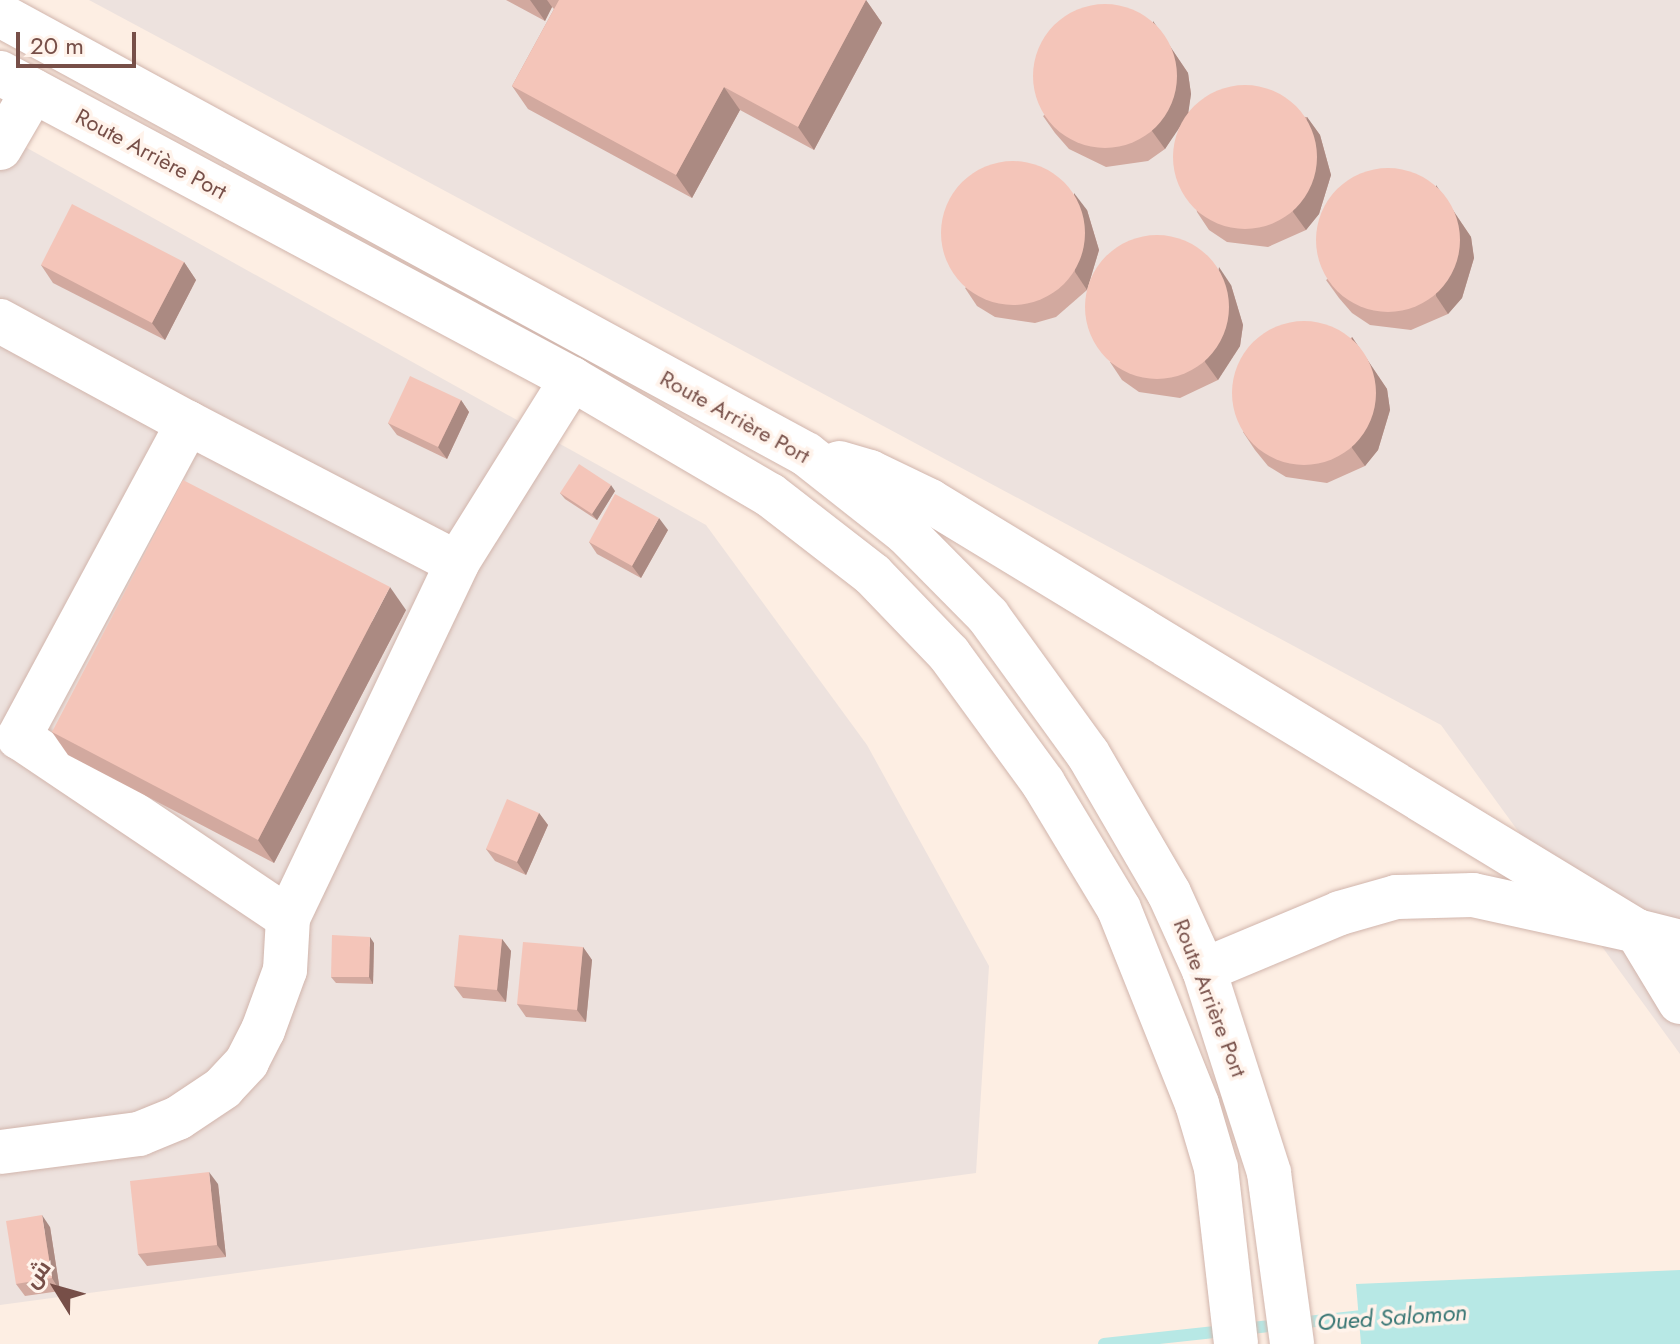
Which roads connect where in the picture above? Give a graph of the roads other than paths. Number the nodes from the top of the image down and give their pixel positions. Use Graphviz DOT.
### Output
graph roads {
  1 [pos="0,15"];
  2 [pos="16,82"];
  3 [pos="0,148"];
  4 [pos="0,321"];
  5 [pos="572,379"];
  6 [pos="188,423"];
  7 [pos="806,454"];
  8 [pos="457,563"];
  9 [pos="288,918"];
  10 [pos="1637,931"];
  11 [pos="1680,942"];
  12 [pos="1204,970"];
  13 [pos="1680,1002"];
  14 [pos="0,1152"];
  15 [pos="1236,1344"];
  16 [pos="1292,1344"];
  1 -- 7 [label="street, Route Arrière Port"];
  2 -- 3 [label="street"];
  2 -- 5 [label="street, Route Arrière Port"];
  4 -- 6 [label="street"];
  5 -- 8 [label="street"];
  5 -- 15 [label="street, Route Arrière Port"];
  6 -- 8 [label="street"];
  6 -- 9 [label="street"];
  7 -- 10 [label="street"];
  7 -- 12 [label="street, Route Arrière Port"];
  8 -- 9 [label="street"];
  9 -- 14 [label="street"];
  10 -- 11 [label="street"];
  10 -- 12 [label="street"];
  10 -- 13 [label="street"];
  12 -- 16 [label="street, Route Arrière Port"];
}
